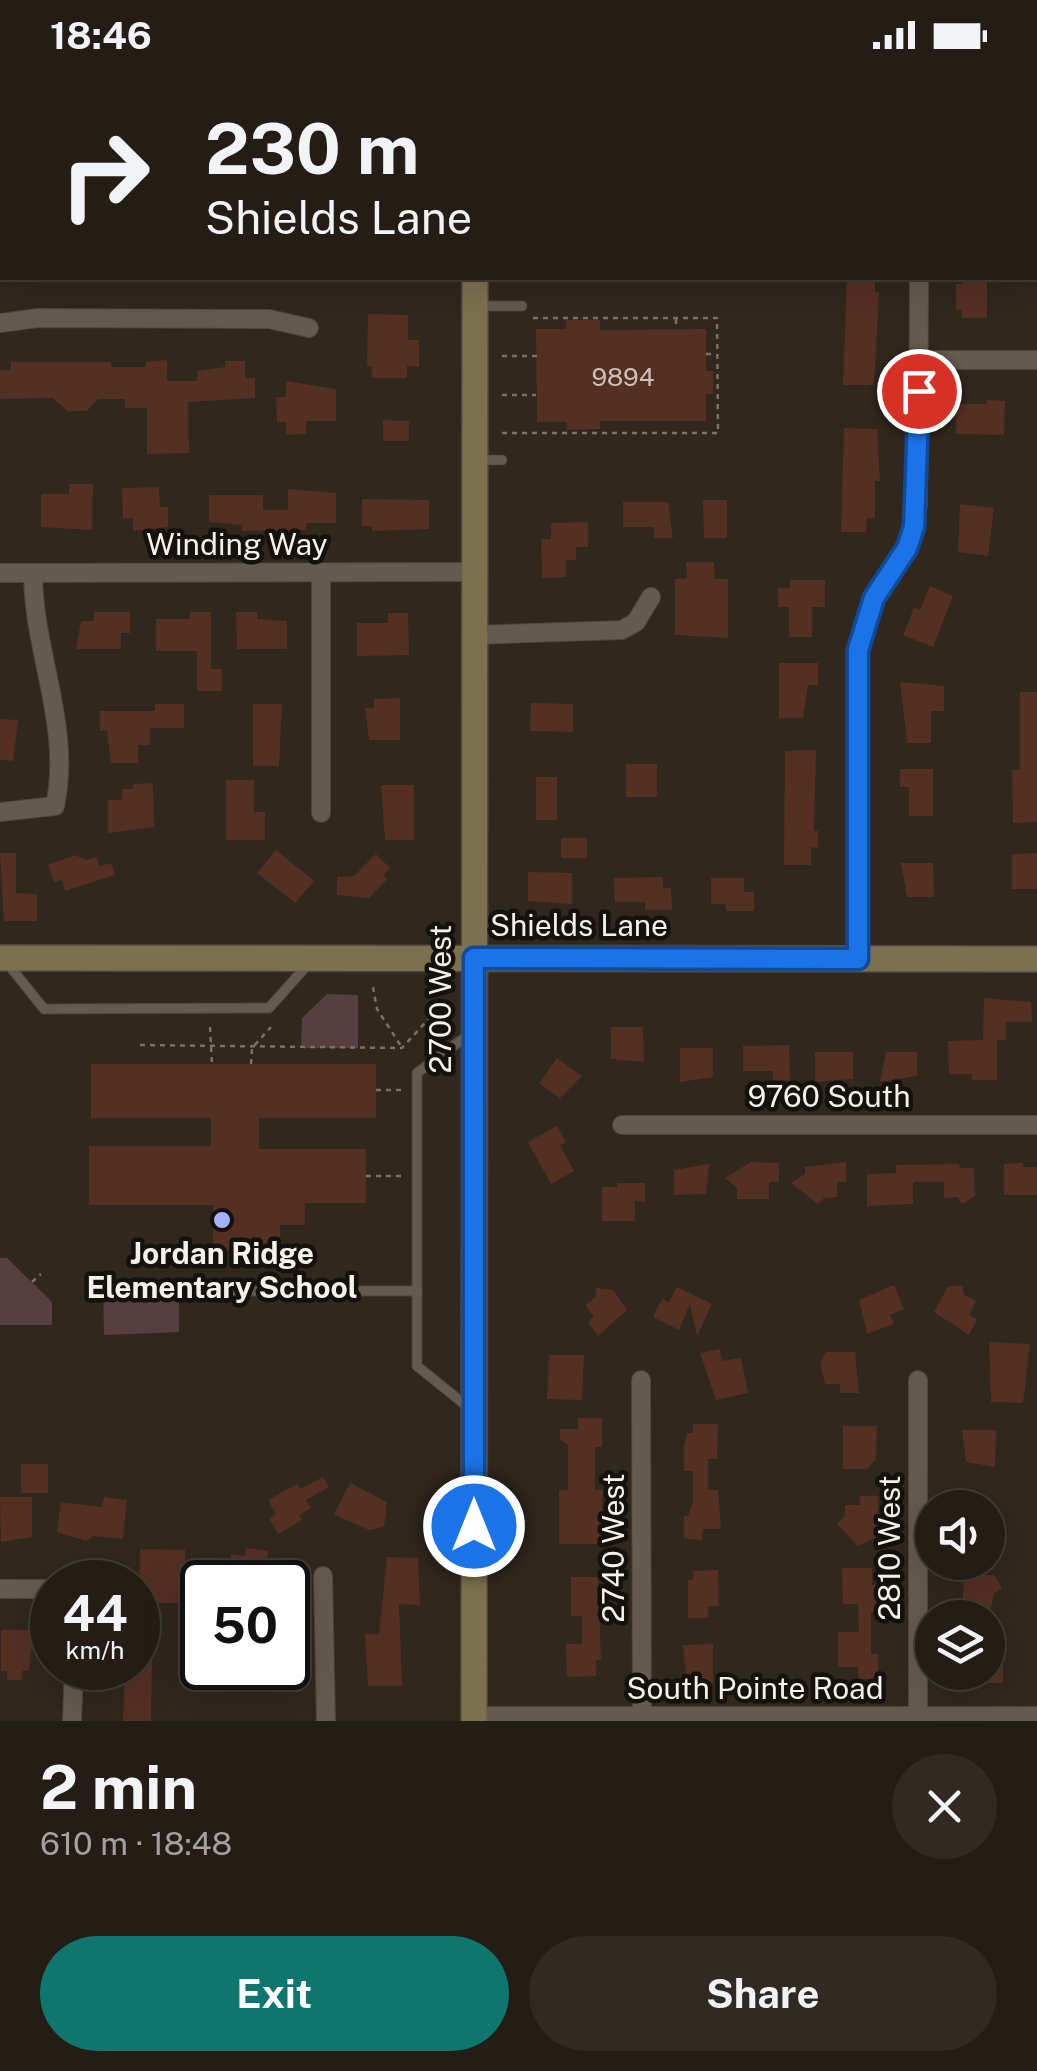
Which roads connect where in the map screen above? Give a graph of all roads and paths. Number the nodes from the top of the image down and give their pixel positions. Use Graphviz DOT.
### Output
graph roads {
  1 [pos="475,280"];
  2 [pos="919,280"];
  3 [pos="475,306"];
  4 [pos="522,306"];
  5 [pos="518,318"];
  6 [pos="676,318"];
  7 [pos="0,323"];
  8 [pos="309,328"];
  9 [pos="676,329"];
  10 [pos="706,354"];
  11 [pos="717,354"];
  12 [pos="502,356"];
  13 [pos="537,356"];
  14 [pos="919,360"];
  15 [pos="1037,360"];
  16 [pos="502,395"];
  17 [pos="536,395"];
  18 [pos="502,433"];
  19 [pos="475,460"];
  20 [pos="502,460"];
  21 [pos="0,572"];
  22 [pos="33,572"];
  23 [pos="321,572"];
  24 [pos="474,572"];
  25 [pos="651,597"];
  26 [pos="474,634"];
  27 [pos="0,812"];
  28 [pos="321,814"];
  29 [pos="2,958"];
  30 [pos="314,958"];
  31 [pos="474,958"];
  32 [pos="858,959"];
  33 [pos="1037,959"];
  34 [pos="373,987"];
  35 [pos="446,1000"];
  36 [pos="210,1027"];
  37 [pos="270,1027"];
  38 [pos="473,1032"];
  39 [pos="140,1045"];
  40 [pos="211,1048"];
  41 [pos="252,1048"];
  42 [pos="402,1048"];
  43 [pos="212,1064"];
  44 [pos="251,1064"];
  45 [pos="376,1090"];
  46 [pos="401,1090"];
  47 [pos="622,1124"];
  48 [pos="1037,1124"];
  49 [pos="366,1176"];
  50 [pos="401,1176"];
  51 [pos="41,1274"];
  52 [pos="32,1282"];
  53 [pos="212,1291"];
  54 [pos="418,1292"];
  55 [pos="641,1380"];
  56 [pos="918,1380"];
  57 [pos="474,1412"];
  58 [pos="323,1576"];
  59 [pos="0,1589"];
  60 [pos="30,1589"];
  61 [pos="73,1690"];
  62 [pos="642,1716"];
  63 [pos="918,1716"];
  64 [pos="1037,1716"];
  65 [pos="474,1718"];
  66 [pos="72,1721"];
  67 [pos="326,1721"];
  1 -- 3 [label="main road, 2700 West"];
  2 -- 14 [label="street"];
  3 -- 4 [label="lane"];
  3 -- 19 [label="main road, 2700 West"];
  5 -- 6 [label="path"];
  6 -- 9 [label="path"];
  6 -- 11 [label="path"];
  7 -- 8 [label="street"];
  10 -- 11 [label="path"];
  11 -- 18 [label="path"];
  12 -- 13 [label="path"];
  14 -- 15 [label="street"];
  14 -- 32 [label="street"];
  16 -- 17 [label="path"];
  19 -- 20 [label="lane"];
  19 -- 24 [label="main road, 2700 West"];
  21 -- 22 [label="street, Winding Way"];
  22 -- 23 [label="street, Winding Way"];
  22 -- 27 [label="street"];
  23 -- 24 [label="street, Winding Way"];
  23 -- 28 [label="street"];
  24 -- 26 [label="main road, 2700 West"];
  25 -- 26 [label="street"];
  26 -- 31 [label="main road, 2700 West"];
  29 -- 30 [label="main road, Shields Lane"];
  29 -- 30 [label="lane"];
  30 -- 31 [label="main road, Shields Lane"];
  31 -- 32 [label="main road, Shields Lane"];
  31 -- 38 [label="main road, 2700 West"];
  32 -- 33 [label="main road, Shields Lane"];
  34 -- 42 [label="path"];
  35 -- 42 [label="path"];
  36 -- 40 [label="path"];
  37 -- 41 [label="path"];
  38 -- 54 [label="lane"];
  38 -- 57 [label="main road, 2700 West"];
  39 -- 40 [label="path"];
  40 -- 41 [label="path"];
  40 -- 43 [label="path"];
  41 -- 42 [label="path"];
  41 -- 44 [label="path"];
  45 -- 46 [label="path"];
  47 -- 48 [label="street, 9760 South"];
  49 -- 50 [label="path"];
  51 -- 52 [label="path"];
  53 -- 54 [label="lane"];
  54 -- 57 [label="lane"];
  55 -- 62 [label="street, 2740 West"];
  56 -- 63 [label="street, 2810 West"];
  57 -- 65 [label="main road, 2700 West"];
  58 -- 67 [label="street"];
  59 -- 60 [label="street"];
  61 -- 66 [label="street"];
  62 -- 63 [label="street, South Pointe Road"];
  62 -- 65 [label="street, South Pointe Road"];
  63 -- 64 [label="street, South Pointe Road"];
}
